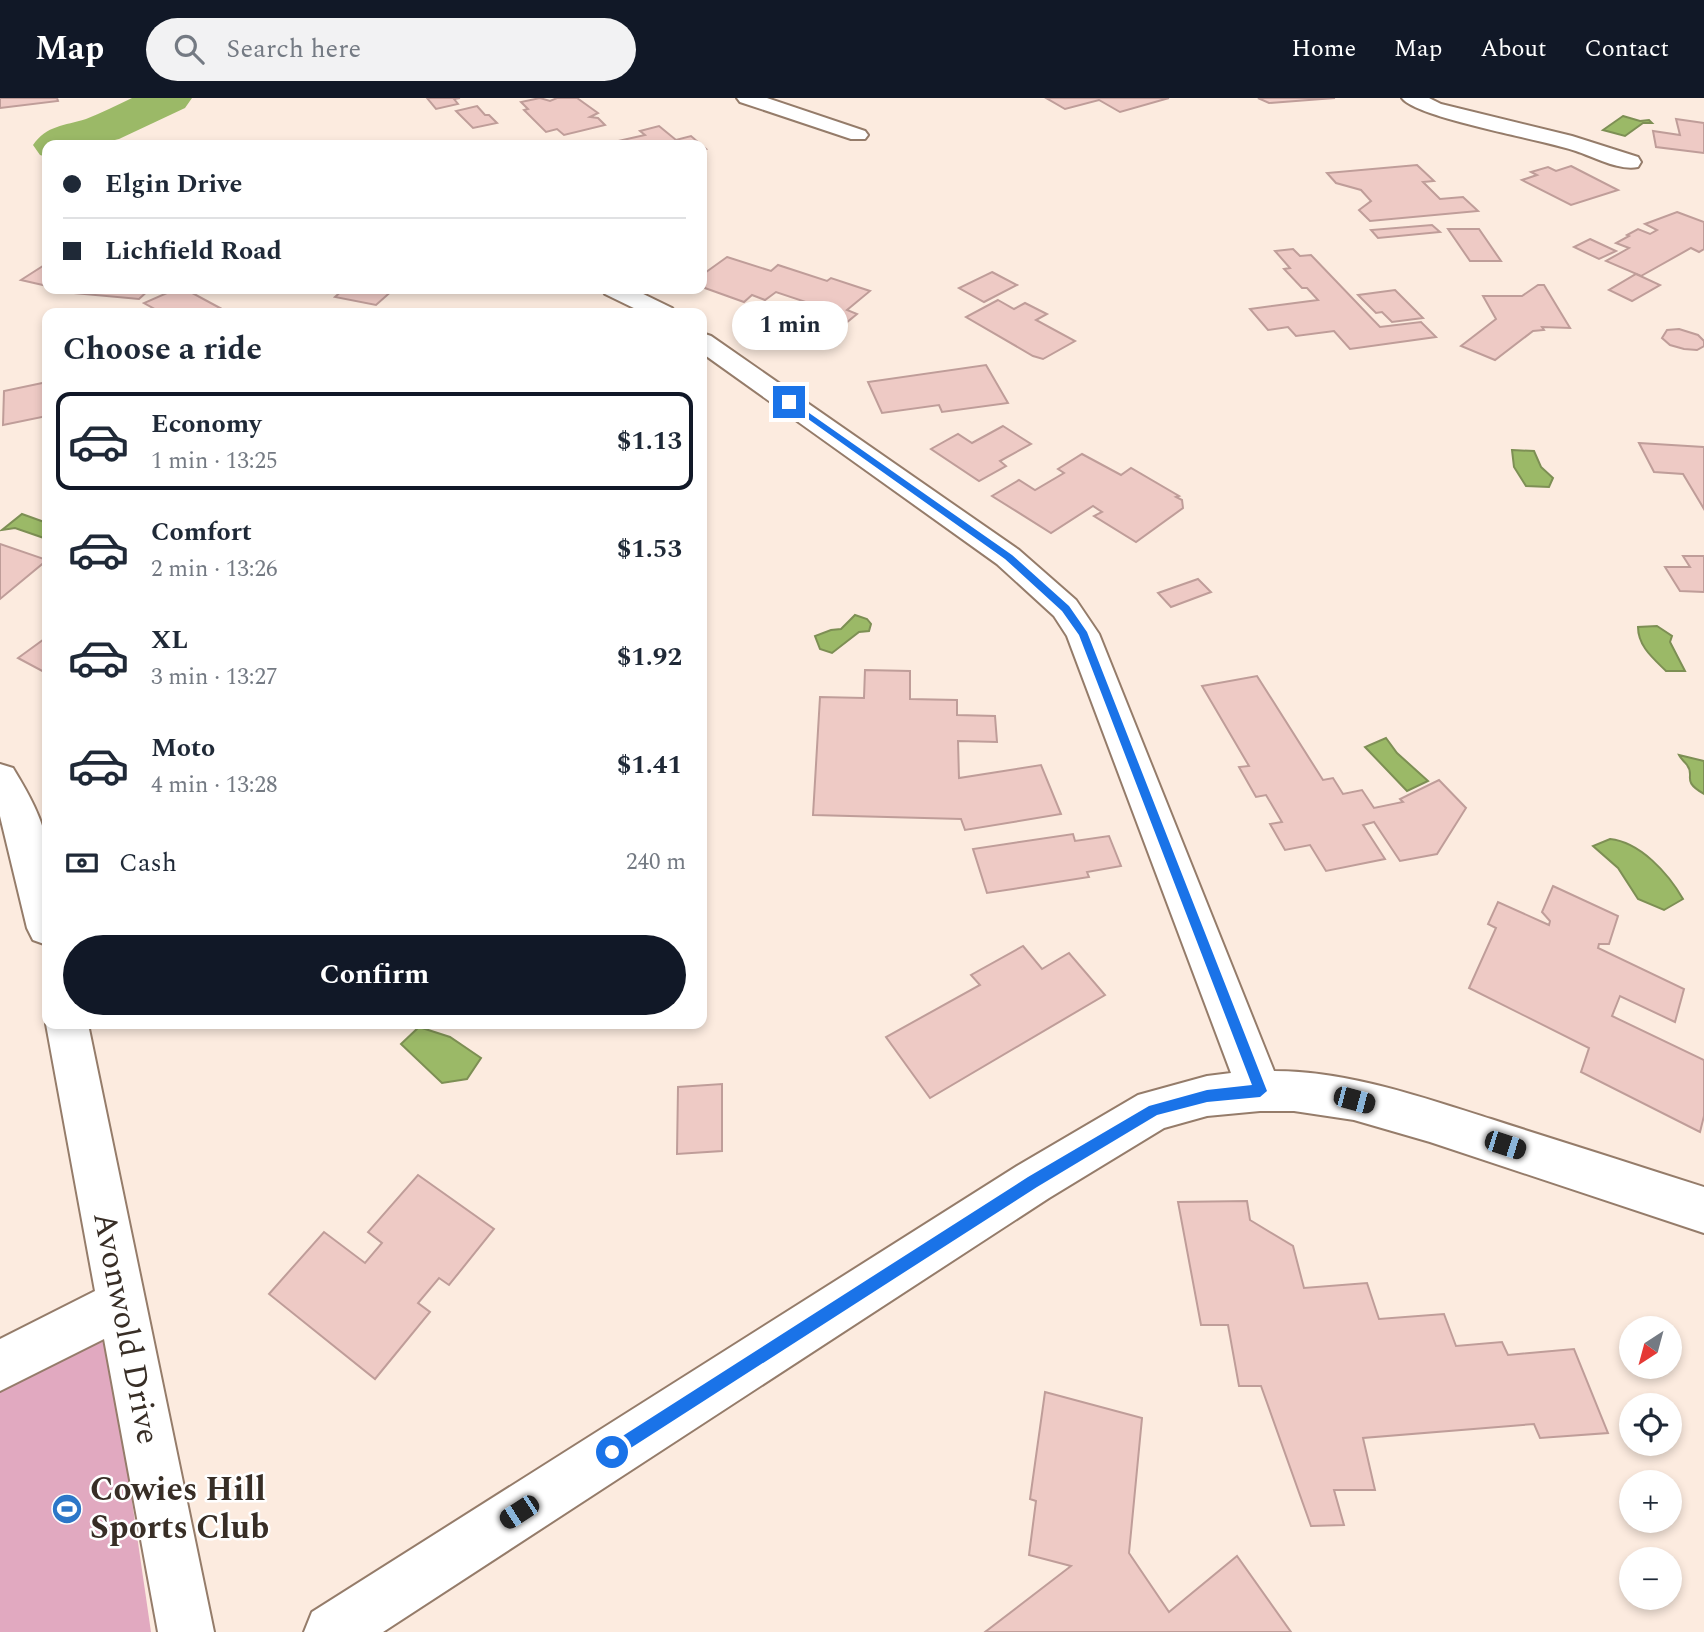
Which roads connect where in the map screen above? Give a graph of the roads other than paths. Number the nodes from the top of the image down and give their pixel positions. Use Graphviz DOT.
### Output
graph roads {
  1 [pos="747,98"];
  2 [pos="1412,98"];
  3 [pos="858,135"];
  4 [pos="1630,162"];
  5 [pos="624,294"];
  6 [pos="653,308"];
  7 [pos="707,345"];
  8 [pos="0,778"];
  9 [pos="42,908"];
  10 [pos="67,1029"];
  11 [pos="1260,1091"];
  12 [pos="1704,1210"];
  13 [pos="121,1304"];
  14 [pos="0,1366"];
  15 [pos="186,1632"];
  16 [pos="332,1632"];
  1 -- 3 [label="street"];
  2 -- 4 [label="street"];
  5 -- 6 [label="street"];
  7 -- 11 [label="street"];
  8 -- 9 [label="street"];
  10 -- 13 [label="street, Avonwold Drive"];
  11 -- 12 [label="street"];
  11 -- 16 [label="street"];
  13 -- 14 [label="street"];
  13 -- 15 [label="street, Avonwold Drive"];
}
